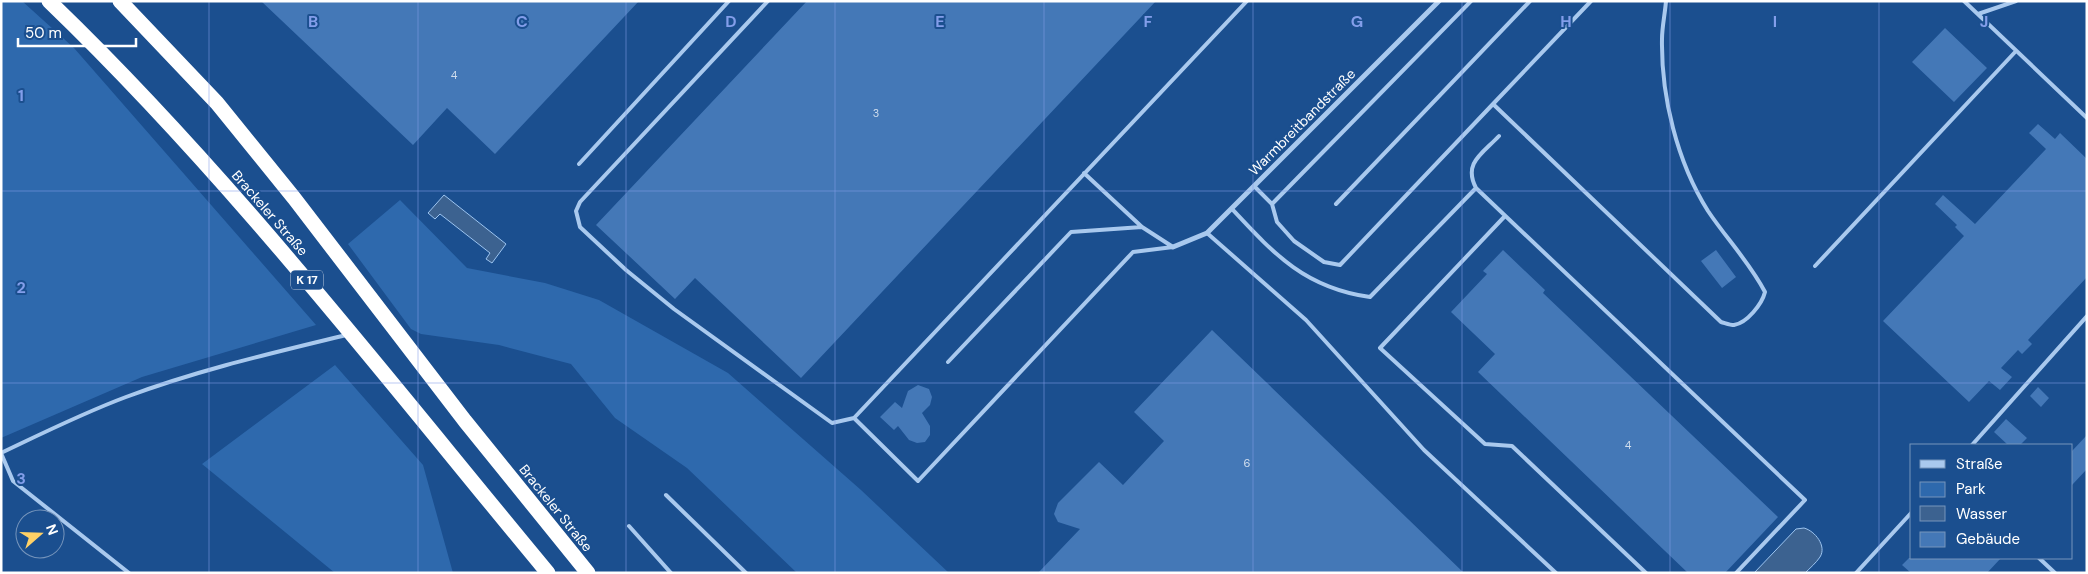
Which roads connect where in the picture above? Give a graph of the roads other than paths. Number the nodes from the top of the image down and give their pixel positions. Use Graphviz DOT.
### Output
graph roads {
  1 [pos="49,1"];
  2 [pos="729,1"];
  3 [pos="768,1"];
  4 [pos="1247,1"];
  5 [pos="1439,1"];
  6 [pos="1471,1"];
  7 [pos="1530,1"];
  8 [pos="1591,1"];
  9 [pos="1666,1"];
  10 [pos="1964,1"];
  11 [pos="2016,1"];
  12 [pos="122,2"];
  13 [pos="1978,14"];
  14 [pos="2016,51"];
  15 [pos="1492,104"];
  16 [pos="2087,118"];
  17 [pos="1499,136"];
  18 [pos="580,164"];
  19 [pos="1084,172"];
  20 [pos="1254,186"];
  21 [pos="1476,188"];
  22 [pos="1272,204"];
  23 [pos="1336,204"];
  24 [pos="1232,209"];
  25 [pos="1505,216"];
  26 [pos="1142,227"];
  27 [pos="1207,233"];
  28 [pos="1173,247"];
  29 [pos="1815,266"];
  30 [pos="2087,316"];
  31 [pos="351,334"];
  32 [pos="948,362"];
  33 [pos="854,418"];
  34 [pos="1973,444"];
  35 [pos="1,453"];
  36 [pos="666,496"];
  37 [pos="1910,514"];
  38 [pos="629,526"];
  39 [pos="2040,559"];
  40 [pos="129,573"];
  41 [pos="548,573"];
  42 [pos="588,573"];
  43 [pos="671,573"];
  44 [pos="746,573"];
  45 [pos="1556,573"];
  46 [pos="1646,573"];
  47 [pos="1736,573"];
  48 [pos="1856,573"];
  49 [pos="2055,573"];
  1 -- 31 [label="highway, Brackeler Straße / K 17"];
  2 -- 18 [label="lane"];
  3 -- 33 [label="lane"];
  4 -- 19 [label="lane"];
  5 -- 20 [label="street, Warmbreitbandstraße"];
  6 -- 22 [label="lane"];
  7 -- 23 [label="lane"];
  8 -- 15 [label="lane"];
  9 -- 15 [label="lane"];
  10 -- 13 [label="lane"];
  11 -- 13 [label="lane"];
  12 -- 42 [label="highway, Brackeler Straße"];
  13 -- 14 [label="lane"];
  14 -- 16 [label="lane"];
  14 -- 29 [label="lane"];
  15 -- 22 [label="lane"];
  17 -- 21 [label="lane"];
  19 -- 26 [label="lane"];
  19 -- 33 [label="lane"];
  20 -- 22 [label="lane"];
  20 -- 24 [label="street, Warmbreitbandstraße"];
  21 -- 24 [label="lane"];
  21 -- 25 [label="lane"];
  24 -- 27 [label="street, Warmbreitbandstraße"];
  25 -- 46 [label="lane"];
  25 -- 47 [label="lane"];
  26 -- 28 [label="lane"];
  26 -- 32 [label="lane"];
  27 -- 28 [label="street, Warmbreitbandstraße"];
  27 -- 45 [label="lane"];
  28 -- 33 [label="lane"];
  30 -- 34 [label="lane"];
  31 -- 35 [label="lane"];
  31 -- 41 [label="highway, Brackeler Straße / K 17"];
  35 -- 40 [label="lane"];
  36 -- 44 [label="lane"];
  37 -- 48 [label="lane"];
  38 -- 43 [label="lane"];
  39 -- 49 [label="lane"];
}
